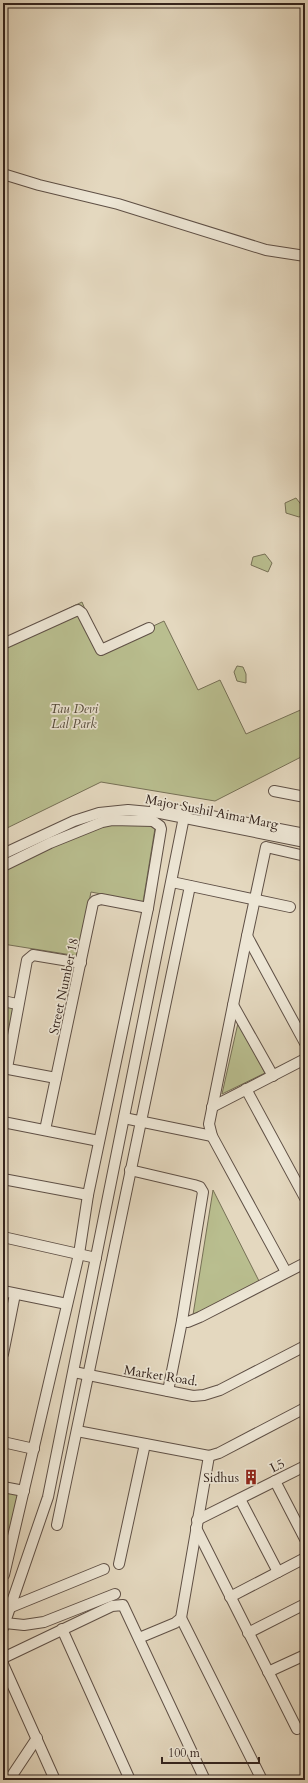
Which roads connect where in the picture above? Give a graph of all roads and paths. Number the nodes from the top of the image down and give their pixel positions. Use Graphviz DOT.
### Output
graph roads {
  1 [pos="3,174"];
  2 [pos="305,256"];
  3 [pos="149,628"];
  4 [pos="3,644"];
  5 [pos="274,791"];
  6 [pos="305,797"];
  7 [pos="184,815"];
  8 [pos="305,834"];
  9 [pos="270,835"];
  10 [pos="305,842"];
  11 [pos="3,847"];
  12 [pos="266,847"];
  13 [pos="3,854"];
  14 [pos="305,856"];
  15 [pos="3,866"];
  16 [pos="172,882"];
  17 [pos="190,886"];
  18 [pos="255,900"];
  19 [pos="290,907"];
  20 [pos="148,908"];
  21 [pos="247,936"];
  22 [pos="81,963"];
  23 [pos="3,1001"];
  24 [pos="18,1004"];
  25 [pos="233,1005"];
  26 [pos="305,1043"];
  27 [pos="305,1059"];
  28 [pos="5,1068"];
  29 [pos="273,1076"];
  30 [pos="56,1078"];
  31 [pos="246,1089"];
  32 [pos="212,1107"];
  33 [pos="124,1118"];
  34 [pos="3,1122"];
  35 [pos="140,1122"];
  36 [pos="45,1130"];
  37 [pos="212,1136"];
  38 [pos="99,1141"];
  39 [pos="130,1170"];
  40 [pos="3,1178"];
  41 [pos="88,1195"];
  42 [pos="305,1198"];
  43 [pos="3,1238"];
  44 [pos="79,1254"];
  45 [pos="96,1258"];
  46 [pos="305,1263"];
  47 [pos="286,1272"];
  48 [pos="3,1291"];
  49 [pos="15,1294"];
  50 [pos="67,1304"];
  51 [pos="182,1321"];
  52 [pos="305,1346"];
  53 [pos="4,1348"];
  54 [pos="74,1372"];
  55 [pos="89,1376"];
  56 [pos="168,1391"];
  57 [pos="305,1408"];
  58 [pos="77,1431"];
  59 [pos="3,1442"];
  60 [pos="145,1444"];
  61 [pos="34,1449"];
  62 [pos="209,1456"];
  63 [pos="305,1466"];
  64 [pos="275,1481"];
  65 [pos="3,1487"];
  66 [pos="24,1491"];
  67 [pos="240,1499"];
  68 [pos="197,1524"];
  69 [pos="57,1525"];
  70 [pos="305,1539"];
  71 [pos="305,1558"];
  72 [pos="119,1564"];
  73 [pos="104,1569"];
  74 [pos="278,1572"];
  75 [pos="4,1575"];
  76 [pos="19,1582"];
  77 [pos="115,1594"];
  78 [pos="230,1597"];
  79 [pos="305,1604"];
  80 [pos="10,1607"];
  81 [pos="181,1618"];
  82 [pos="4,1626"];
  83 [pos="62,1629"];
  84 [pos="248,1633"];
  85 [pos="139,1638"];
  86 [pos="305,1655"];
  87 [pos="3,1665"];
  88 [pos="268,1672"];
  89 [pos="297,1729"];
  90 [pos="37,1738"];
  91 [pos="9,1780"];
  92 [pos="55,1780"];
  93 [pos="130,1780"];
  94 [pos="205,1780"];
  95 [pos="262,1780"];
  1 -- 2 [label="street"];
  3 -- 4 [label="street"];
  5 -- 6 [label="street"];
  7 -- 8 [label="street, Major Sushil Aima Marg"];
  7 -- 9 [label="street, Major Sushil Aima Marg"];
  7 -- 11 [label="street, Major Sushil Aima Marg"];
  7 -- 13 [label="street, Major Sushil Aima Marg"];
  7 -- 16 [label="street"];
  9 -- 10 [label="street, Major Sushil Aima Marg"];
  9 -- 12 [label="street"];
  12 -- 14 [label="street"];
  12 -- 18 [label="street"];
  15 -- 20 [label="street"];
  16 -- 17 [label="street"];
  16 -- 33 [label="street"];
  17 -- 18 [label="street"];
  17 -- 35 [label="street"];
  18 -- 19 [label="street"];
  18 -- 21 [label="street"];
  20 -- 22 [label="street, Street Number 18"];
  20 -- 38 [label="street"];
  21 -- 25 [label="street"];
  21 -- 26 [label="street"];
  22 -- 24 [label="street"];
  22 -- 30 [label="street, Street Number 18"];
  23 -- 24 [label="street"];
  24 -- 28 [label="street"];
  25 -- 29 [label="street"];
  25 -- 32 [label="street"];
  27 -- 29 [label="street"];
  28 -- 30 [label="street"];
  29 -- 31 [label="street"];
  30 -- 36 [label="street, Street Number 18"];
  31 -- 32 [label="street"];
  31 -- 42 [label="street"];
  32 -- 37 [label="street"];
  33 -- 35 [label="street"];
  33 -- 45 [label="street"];
  34 -- 36 [label="street"];
  35 -- 37 [label="street"];
  35 -- 39 [label="street"];
  36 -- 38 [label="street"];
  37 -- 47 [label="street"];
  38 -- 41 [label="street"];
  39 -- 51 [label="street"];
  39 -- 55 [label="street"];
  40 -- 41 [label="street"];
  41 -- 44 [label="street"];
  43 -- 44 [label="street"];
  44 -- 45 [label="street"];
  44 -- 50 [label="street"];
  45 -- 54 [label="street"];
  46 -- 47 [label="street"];
  47 -- 51 [label="street"];
  48 -- 49 [label="street"];
  49 -- 50 [label="street"];
  49 -- 53 [label="street"];
  50 -- 61 [label="street"];
  51 -- 56 [label="street"];
  52 -- 56 [label="street, Market Road."];
  54 -- 55 [label="street, Market Road."];
  54 -- 76 [label="street"];
  55 -- 56 [label="street, Market Road."];
  55 -- 58 [label="street"];
  57 -- 62 [label="street"];
  58 -- 60 [label="street"];
  58 -- 69 [label="street"];
  59 -- 61 [label="street"];
  60 -- 62 [label="street"];
  60 -- 72 [label="street"];
  61 -- 66 [label="street"];
  62 -- 68 [label="street"];
  63 -- 64 [label="street, L5"];
  64 -- 67 [label="street, L5"];
  64 -- 70 [label="street"];
  65 -- 66 [label="street"];
  66 -- 75 [label="street"];
  67 -- 68 [label="street, L5"];
  67 -- 74 [label="street"];
  68 -- 78 [label="street"];
  68 -- 81 [label="street"];
  71 -- 74 [label="street"];
  73 -- 80 [label="street"];
  74 -- 78 [label="street"];
  75 -- 76 [label="street"];
  76 -- 80 [label="street"];
  77 -- 82 [label="street"];
  78 -- 84 [label="street"];
  79 -- 84 [label="street"];
  80 -- 82 [label="street"];
  81 -- 85 [label="street"];
  81 -- 95 [label="street"];
  83 -- 85 [label="street"];
  83 -- 87 [label="street"];
  83 -- 93 [label="street"];
  84 -- 88 [label="street"];
  85 -- 94 [label="street"];
  86 -- 88 [label="street"];
  87 -- 90 [label="street"];
  88 -- 89 [label="street"];
  90 -- 91 [label="street"];
  90 -- 92 [label="street"];
}
